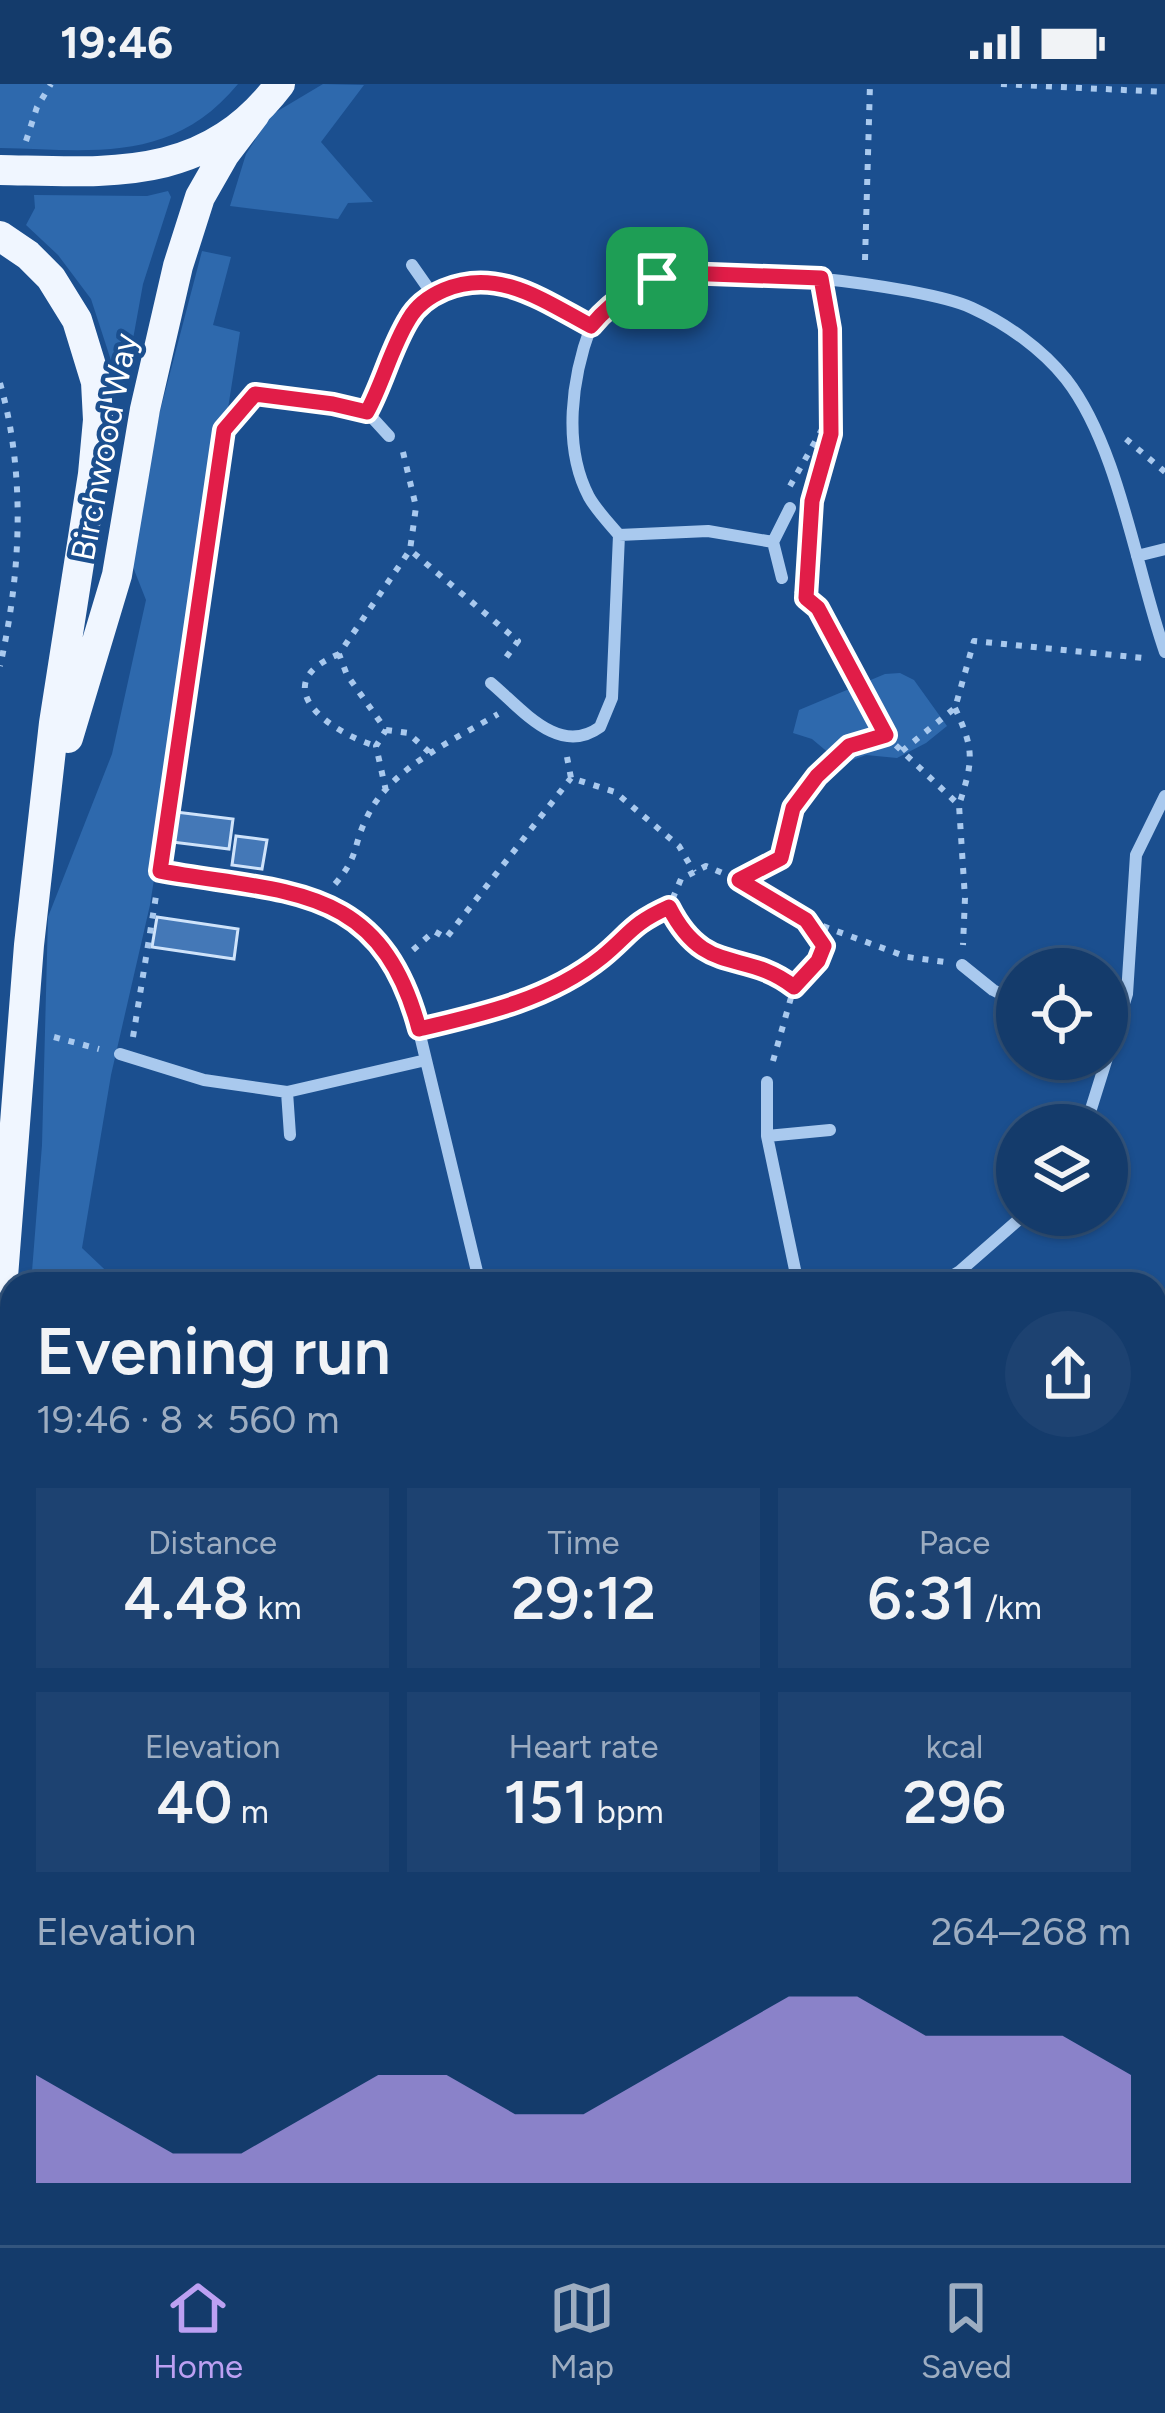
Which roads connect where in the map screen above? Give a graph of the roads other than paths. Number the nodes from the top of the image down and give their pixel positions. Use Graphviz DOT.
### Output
graph roads {
  1 [pos="280,84"];
  2 [pos="255,114"];
  3 [pos="0,170"];
  4 [pos="0,236"];
  5 [pos="412,265"];
  6 [pos="433,295"];
  7 [pos="591,326"];
  8 [pos="333,404"];
  9 [pos="367,412"];
  10 [pos="389,436"];
  11 [pos="790,508"];
  12 [pos="619,536"];
  13 [pos="773,542"];
  14 [pos="1165,549"];
  15 [pos="1137,556"];
  16 [pos="782,578"];
  17 [pos="1165,652"];
  18 [pos="491,683"];
  19 [pos="1165,796"];
  20 [pos="47,807"];
  21 [pos="160,871"];
  22 [pos="962,964"];
  23 [pos="1128,979"];
  24 [pos="996,992"];
  25 [pos="125,1056"];
  26 [pos="426,1060"];
  27 [pos="767,1082"];
  28 [pos="287,1092"];
  29 [pos="830,1130"];
  30 [pos="290,1135"];
  31 [pos="767,1136"];
  32 [pos="1000,1236"];
  33 [pos="3,1272"];
  34 [pos="477,1272"];
  35 [pos="795,1272"];
  36 [pos="958,1272"];
  1 -- 2 [label="main road"];
  2 -- 3 [label="main road"];
  2 -- 20 [label="main road, Birchwood Way"];
  4 -- 20 [label="main road, Birchwood Way"];
  5 -- 6 [label="street"];
  6 -- 7 [label="street"];
  6 -- 9 [label="street"];
  7 -- 12 [label="street"];
  7 -- 15 [label="street"];
  8 -- 9 [label="street"];
  9 -- 10 [label="street"];
  11 -- 13 [label="street"];
  12 -- 13 [label="street"];
  12 -- 18 [label="street"];
  13 -- 16 [label="street"];
  14 -- 15 [label="street"];
  15 -- 17 [label="street"];
  19 -- 23 [label="street"];
  20 -- 33 [label="main road, Birchwood Way"];
  21 -- 26 [label="street"];
  22 -- 24 [label="street"];
  25 -- 28 [label="street"];
  26 -- 28 [label="street"];
  26 -- 34 [label="street"];
  27 -- 31 [label="street"];
  28 -- 30 [label="street"];
  29 -- 31 [label="street"];
  31 -- 35 [label="street"];
  32 -- 36 [label="street"];
}
